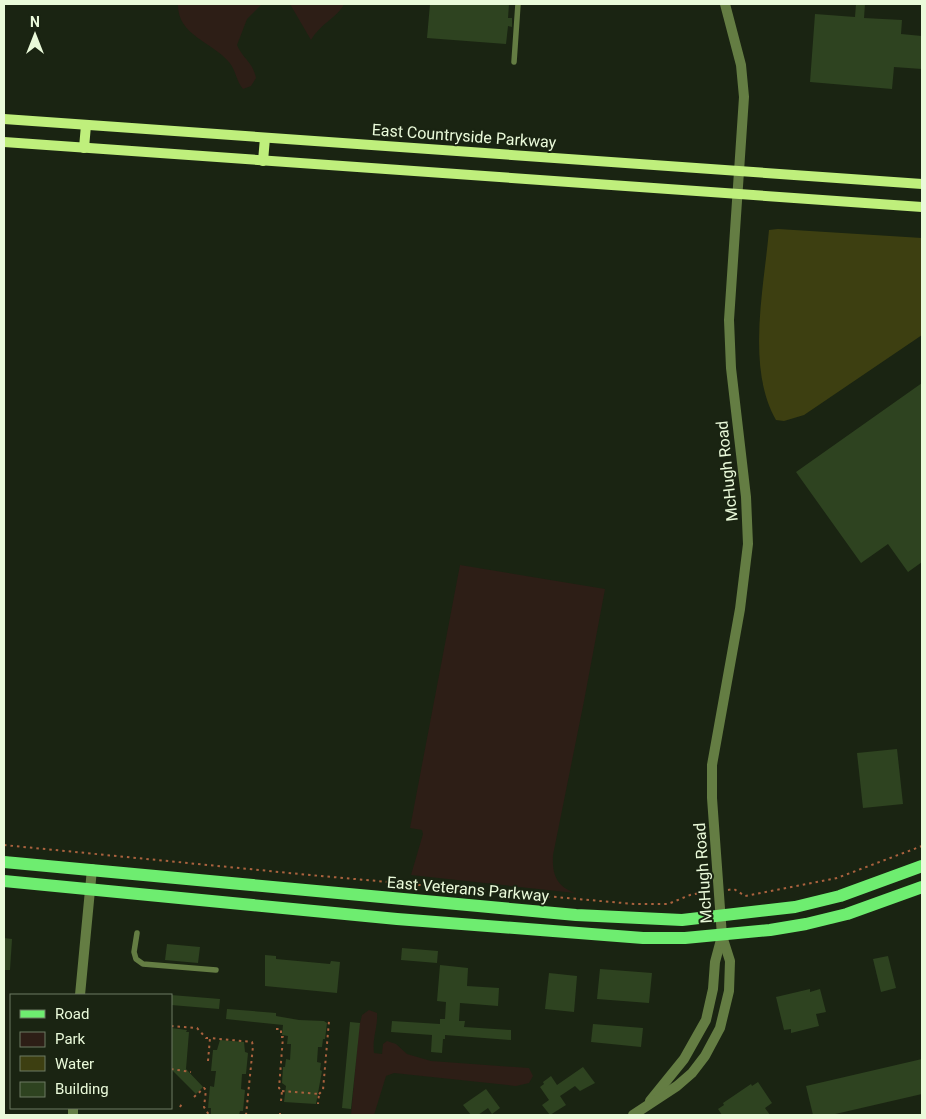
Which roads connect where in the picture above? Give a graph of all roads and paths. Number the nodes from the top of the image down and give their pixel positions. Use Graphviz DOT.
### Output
graph roads {
  1 [pos="518,4"];
  2 [pos="725,4"];
  3 [pos="514,62"];
  4 [pos="4,119"];
  5 [pos="86,125"];
  6 [pos="265,138"];
  7 [pos="4,142"];
  8 [pos="84,148"];
  9 [pos="263,161"];
  10 [pos="739,171"];
  11 [pos="922,184"];
  12 [pos="737,194"];
  13 [pos="922,207"];
  14 [pos="4,845"];
  15 [pos="922,846"];
  16 [pos="4,862"];
  17 [pos="922,866"];
  18 [pos="92,869"];
  19 [pos="4,882"];
  20 [pos="922,886"];
  21 [pos="91,889"];
  22 [pos="729,890"];
  23 [pos="706,892"];
  24 [pos="721,917"];
  25 [pos="136,934"];
  26 [pos="722,936"];
  27 [pos="216,970"];
  28 [pos="80,994"];
  29 [pos="329,1021"];
  30 [pos="172,1026"];
  31 [pos="276,1029"];
  32 [pos="210,1038"];
  33 [pos="208,1061"];
  34 [pos="172,1070"];
  35 [pos="190,1072"];
  36 [pos="282,1091"];
  37 [pos="319,1094"];
  38 [pos="194,1097"];
  39 [pos="281,1101"];
  40 [pos="183,1102"];
  41 [pos="318,1104"];
  42 [pos="180,1107"];
  43 [pos="648,1112"];
  44 [pos="208,1115"];
  45 [pos="246,1115"];
  46 [pos="633,1115"];
  1 -- 3 [label="lane"];
  2 -- 10 [label="street, McHugh Road"];
  4 -- 5 [label="street, East Countryside Parkway"];
  5 -- 6 [label="street, East Countryside Parkway"];
  5 -- 8 [label="street"];
  6 -- 9 [label="street"];
  6 -- 10 [label="street, East Countryside Parkway"];
  7 -- 8 [label="street"];
  8 -- 9 [label="street"];
  9 -- 12 [label="street"];
  10 -- 11 [label="street, East Countryside Parkway"];
  10 -- 12 [label="street, McHugh Road"];
  12 -- 13 [label="street"];
  12 -- 24 [label="street, McHugh Road"];
  14 -- 23 [label="path"];
  15 -- 22 [label="path"];
  16 -- 18 [label="main road, East Veterans Parkway"];
  17 -- 24 [label="main road, East Veterans Parkway"];
  18 -- 21 [label="street"];
  18 -- 24 [label="main road, East Veterans Parkway"];
  19 -- 21 [label="main road"];
  20 -- 26 [label="main road"];
  21 -- 26 [label="main road"];
  21 -- 28 [label="street"];
  24 -- 26 [label="street, McHugh Road"];
  25 -- 27 [label="lane"];
  26 -- 43 [label="street, McHugh Road"];
  26 -- 43 [label="street, McHugh Road"];
  29 -- 37 [label="path"];
  30 -- 32 [label="path"];
  31 -- 36 [label="path"];
  32 -- 33 [label="path"];
  32 -- 45 [label="path"];
  34 -- 35 [label="path"];
  36 -- 37 [label="path"];
  36 -- 39 [label="path"];
  37 -- 41 [label="path"];
  38 -- 44 [label="path"];
  40 -- 42 [label="path"];
  43 -- 46 [label="street, McHugh Road"];
}
